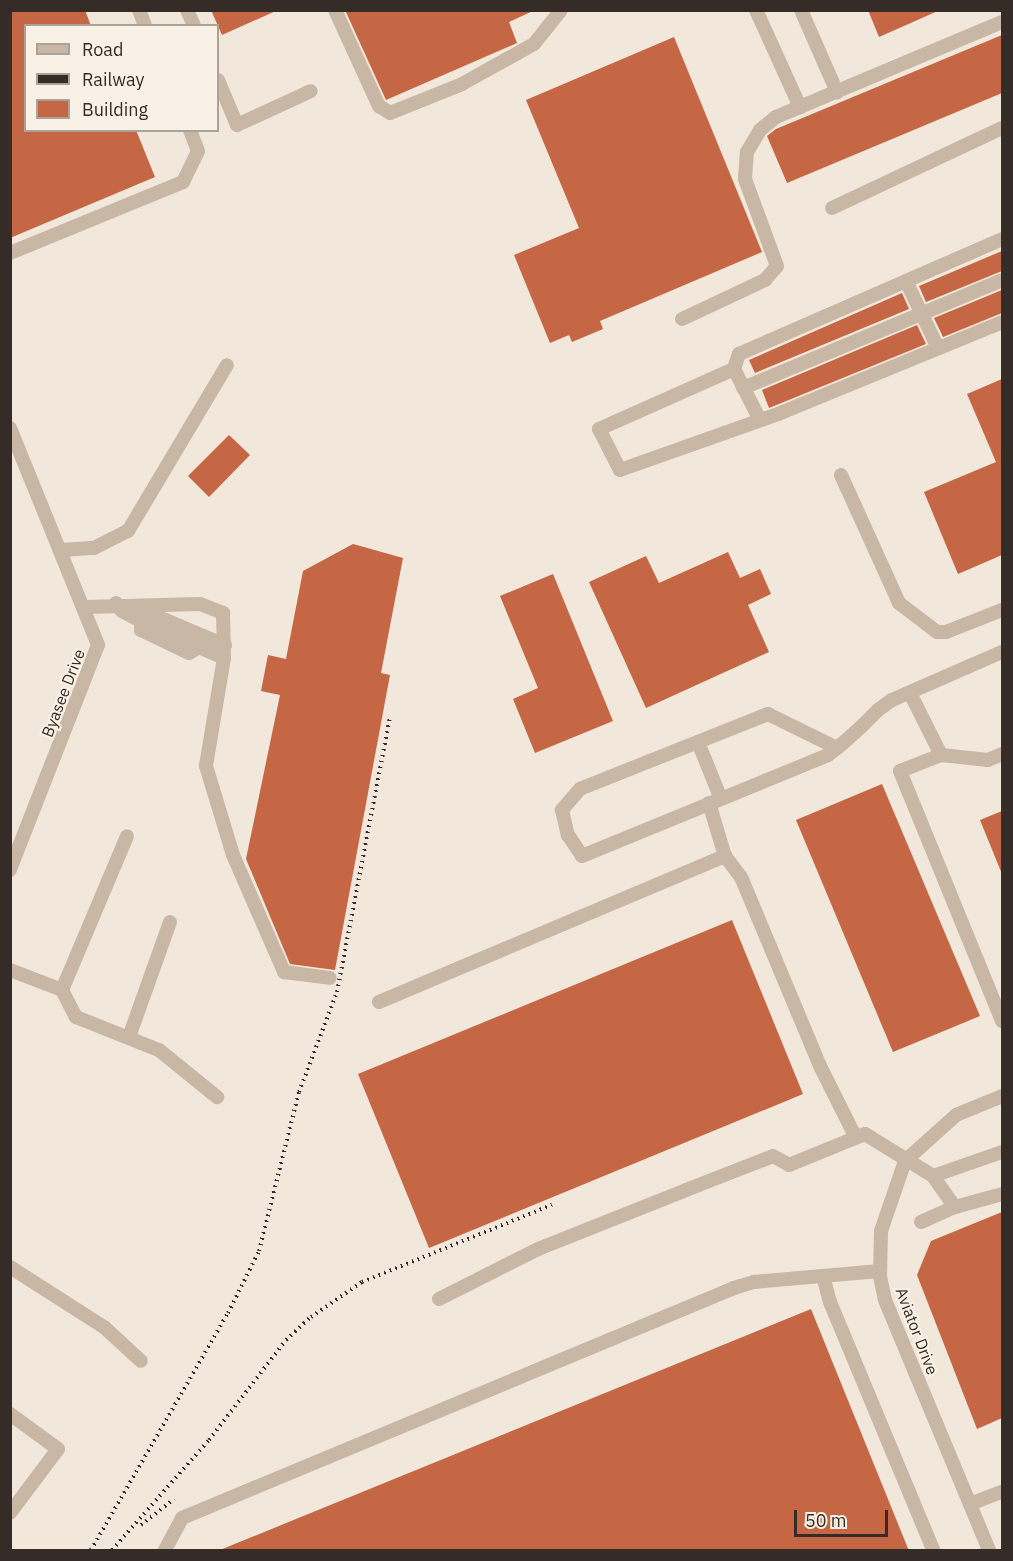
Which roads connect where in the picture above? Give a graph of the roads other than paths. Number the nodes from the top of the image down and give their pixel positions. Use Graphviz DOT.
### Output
graph roads {
  1 [pos="187,10"];
  2 [pos="335,10"];
  3 [pos="561,10"];
  4 [pos="756,10"];
  5 [pos="801,10"];
  6 [pos="1002,22"];
  7 [pos="193,24"];
  8 [pos="219,82"];
  9 [pos="311,91"];
  10 [pos="837,92"];
  11 [pos="800,107"];
  12 [pos="1002,128"];
  13 [pos="191,132"];
  14 [pos="832,208"];
  15 [pos="1002,239"];
  16 [pos="10,253"];
  17 [pos="1002,280"];
  18 [pos="906,281"];
  19 [pos="922,313"];
  20 [pos="682,319"];
  21 [pos="1002,322"];
  22 [pos="938,348"];
  23 [pos="227,365"];
  24 [pos="734,369"];
  25 [pos="743,388"];
  26 [pos="760,420"];
  27 [pos="10,428"];
  28 [pos="841,475"];
  29 [pos="62,550"];
  30 [pos="116,603"];
  31 [pos="86,607"];
  32 [pos="1002,610"];
  33 [pos="141,621"];
  34 [pos="224,651"];
  35 [pos="1002,652"];
  36 [pos="909,693"];
  37 [pos="698,742"];
  38 [pos="837,748"];
  39 [pos="1002,754"];
  40 [pos="942,755"];
  41 [pos="715,801"];
  42 [pos="127,836"];
  43 [pos="16,842"];
  44 [pos="724,856"];
  45 [pos="10,870"];
  46 [pos="171,922"];
  47 [pos="10,970"];
  48 [pos="330,978"];
  49 [pos="62,990"];
  50 [pos="380,1002"];
  51 [pos="1002,1021"];
  52 [pos="129,1037"];
  53 [pos="1002,1096"];
  54 [pos="217,1097"];
  55 [pos="856,1138"];
  56 [pos="1002,1152"];
  57 [pos="905,1161"];
  58 [pos="933,1176"];
  59 [pos="1002,1194"];
  60 [pos="955,1207"];
  61 [pos="921,1221"];
  62 [pos="10,1267"];
  63 [pos="880,1271"];
  64 [pos="823,1276"];
  65 [pos="439,1299"];
  66 [pos="141,1361"];
  67 [pos="10,1414"];
  68 [pos="1002,1492"];
  69 [pos="970,1504"];
  70 [pos="10,1513"];
  71 [pos="165,1551"];
  72 [pos="933,1551"];
  73 [pos="989,1551"];
  1 -- 7 [label="street"];
  2 -- 3 [label="street"];
  4 -- 11 [label="street"];
  5 -- 10 [label="street"];
  6 -- 10 [label="street"];
  8 -- 9 [label="street"];
  10 -- 11 [label="street"];
  11 -- 20 [label="street"];
  12 -- 14 [label="street"];
  13 -- 16 [label="street"];
  15 -- 18 [label="street"];
  17 -- 19 [label="street"];
  18 -- 19 [label="street"];
  18 -- 24 [label="street"];
  19 -- 22 [label="street"];
  19 -- 25 [label="street"];
  21 -- 22 [label="street"];
  22 -- 26 [label="street"];
  23 -- 29 [label="street"];
  24 -- 25 [label="street"];
  24 -- 26 [label="street"];
  25 -- 26 [label="street"];
  27 -- 29 [label="street, Byasee Drive"];
  28 -- 32 [label="street"];
  29 -- 31 [label="street, Byasee Drive"];
  30 -- 31 [label="street"];
  30 -- 33 [label="street"];
  30 -- 34 [label="street"];
  31 -- 43 [label="street, Byasee Drive"];
  33 -- 34 [label="street"];
  33 -- 34 [label="street"];
  34 -- 48 [label="street"];
  35 -- 36 [label="street"];
  36 -- 38 [label="street"];
  36 -- 40 [label="street"];
  37 -- 38 [label="street"];
  37 -- 41 [label="street"];
  37 -- 41 [label="street"];
  38 -- 41 [label="street"];
  39 -- 40 [label="street"];
  40 -- 51 [label="street"];
  41 -- 44 [label="street"];
  42 -- 49 [label="street"];
  43 -- 45 [label="street, Byasee Drive"];
  44 -- 50 [label="street"];
  44 -- 55 [label="street"];
  46 -- 52 [label="street"];
  47 -- 49 [label="street"];
  49 -- 52 [label="street"];
  52 -- 54 [label="street"];
  53 -- 57 [label="street, Aviator Drive"];
  55 -- 57 [label="street"];
  55 -- 65 [label="street"];
  56 -- 58 [label="street"];
  57 -- 58 [label="street"];
  57 -- 63 [label="street, Aviator Drive"];
  58 -- 60 [label="street"];
  59 -- 60 [label="street"];
  60 -- 61 [label="street"];
  62 -- 66 [label="street"];
  63 -- 64 [label="street"];
  63 -- 69 [label="street, Aviator Drive"];
  64 -- 71 [label="street"];
  64 -- 72 [label="street"];
  67 -- 70 [label="street"];
  68 -- 69 [label="street"];
  69 -- 73 [label="street, Aviator Drive"];
}
